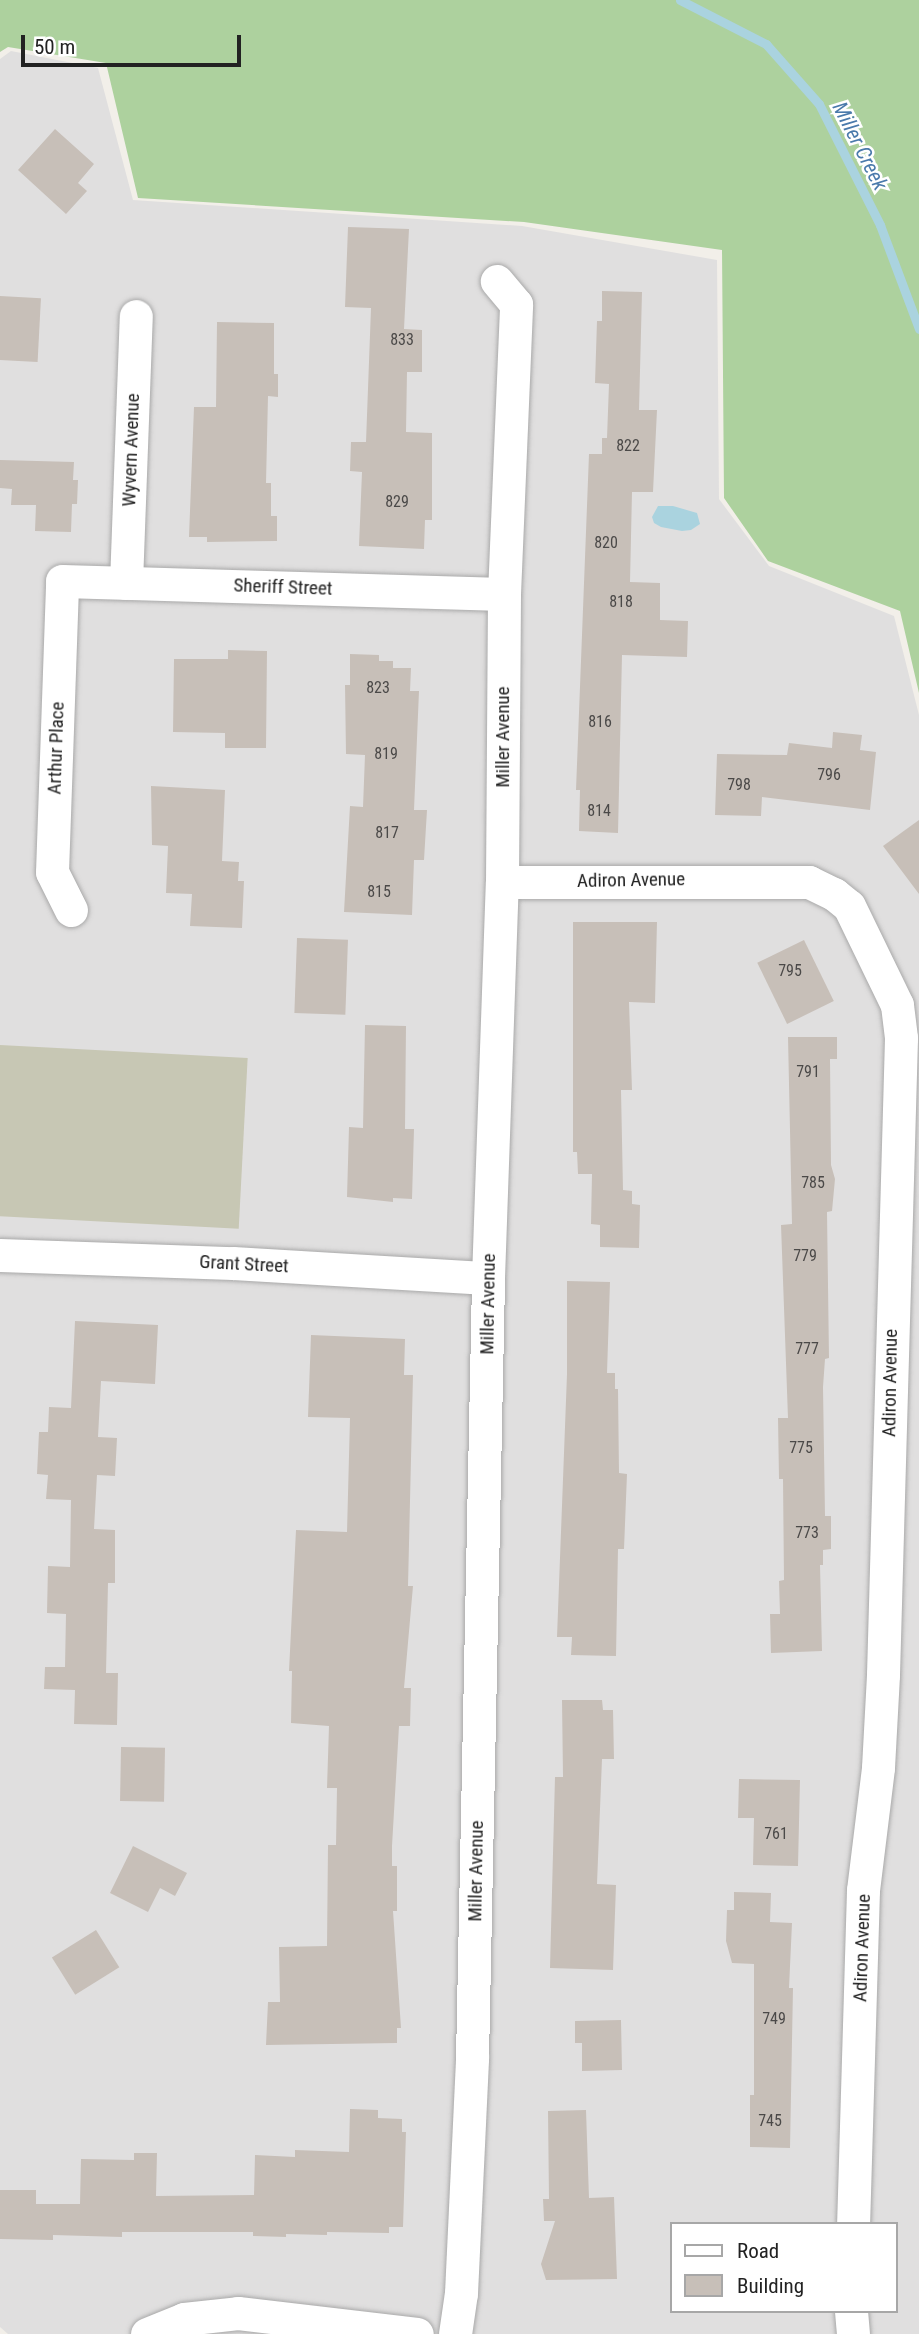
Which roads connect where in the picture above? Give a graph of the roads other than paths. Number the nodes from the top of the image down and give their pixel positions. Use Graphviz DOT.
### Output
graph roads {
  1 [pos="497,281"];
  2 [pos="136,316"];
  3 [pos="62,581"];
  4 [pos="126,583"];
  5 [pos="504,594"];
  6 [pos="502,882"];
  7 [pos="71,910"];
  8 [pos="0,1255"];
  9 [pos="488,1278"];
  10 [pos="853,2222"];
  11 [pos="851,2313"];
  12 [pos="147,2334"];
  13 [pos="417,2334"];
  14 [pos="455,2334"];
  15 [pos="853,2334"];
  1 -- 5 [label="street, Miller Avenue"];
  2 -- 4 [label="street, Wyvern Avenue"];
  3 -- 4 [label="street, Sheriff Street"];
  3 -- 7 [label="street, Arthur Place"];
  4 -- 5 [label="street, Sheriff Street"];
  5 -- 6 [label="street, Miller Avenue"];
  6 -- 9 [label="street, Miller Avenue"];
  6 -- 10 [label="street, Adiron Avenue"];
  8 -- 9 [label="street, Grant Street"];
  9 -- 14 [label="street, Miller Avenue"];
  11 -- 15 [label="street"];
  12 -- 13 [label="street"];
}
